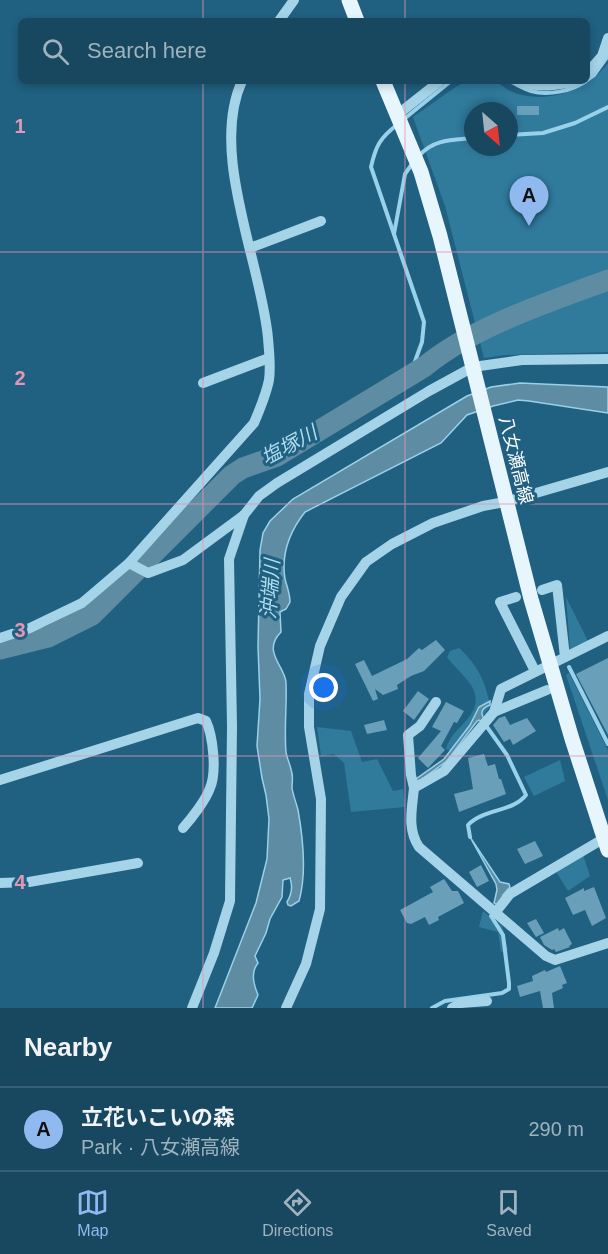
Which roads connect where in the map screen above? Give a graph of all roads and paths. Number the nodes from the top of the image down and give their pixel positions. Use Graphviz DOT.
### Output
graph roads {
  1 [pos="294,0"];
  2 [pos="349,0"];
  3 [pos="281,18"];
  4 [pos="356,18"];
  5 [pos="608,38"];
  6 [pos="590,70"];
  7 [pos="241,84"];
  8 [pos="384,84"];
  9 [pos="436,84"];
  10 [pos="528,84"];
  11 [pos="563,84"];
  12 [pos="397,115"];
  13 [pos="321,220"];
  14 [pos="250,248"];
  15 [pos="269,358"];
  16 [pos="608,359"];
  17 [pos="472,364"];
  18 [pos="203,383"];
  19 [pos="608,472"];
  20 [pos="505,500"];
  21 [pos="244,514"];
  22 [pos="129,563"];
  23 [pos="542,590"];
  24 [pos="516,597"];
  25 [pos="608,636"];
  26 [pos="0,638"];
  27 [pos="565,657"];
  28 [pos="550,664"];
  29 [pos="535,671"];
  30 [pos="547,690"];
  31 [pos="436,702"];
  32 [pos="494,712"];
  33 [pos="0,780"];
  34 [pos="414,788"];
  35 [pos="183,828"];
  36 [pos="607,842"];
  37 [pos="138,863"];
  38 [pos="0,883"];
  39 [pos="495,913"];
  40 [pos="608,944"];
  41 [pos="487,1001"];
  42 [pos="192,1008"];
  43 [pos="286,1008"];
  44 [pos="452,1008"];
  1 -- 3 [label="street"];
  2 -- 4 [label="main road"];
  5 -- 6 [label="street"];
  7 -- 14 [label="street"];
  8 -- 12 [label="main road, 八女瀬高線"];
  9 -- 12 [label="street"];
  10 -- 11 [label="street"];
  12 -- 17 [label="main road, 八女瀬高線"];
  13 -- 14 [label="street"];
  14 -- 15 [label="street"];
  15 -- 18 [label="street"];
  15 -- 22 [label="street"];
  16 -- 17 [label="street"];
  17 -- 20 [label="main road, 八女瀬高線"];
  17 -- 21 [label="street"];
  19 -- 20 [label="street"];
  20 -- 28 [label="main road, 八女瀬高線"];
  20 -- 43 [label="street"];
  21 -- 22 [label="street"];
  21 -- 42 [label="street"];
  22 -- 26 [label="street"];
  23 -- 27 [label="street"];
  24 -- 29 [label="street"];
  25 -- 27 [label="street"];
  27 -- 28 [label="street"];
  28 -- 29 [label="street"];
  28 -- 36 [label="main road, 八女瀬高線"];
  29 -- 32 [label="street"];
  30 -- 32 [label="street"];
  31 -- 34 [label="street"];
  32 -- 34 [label="street"];
  33 -- 35 [label="street"];
  34 -- 39 [label="street"];
  36 -- 39 [label="street"];
  37 -- 38 [label="street"];
  39 -- 40 [label="street"];
  41 -- 44 [label="street"];
}
